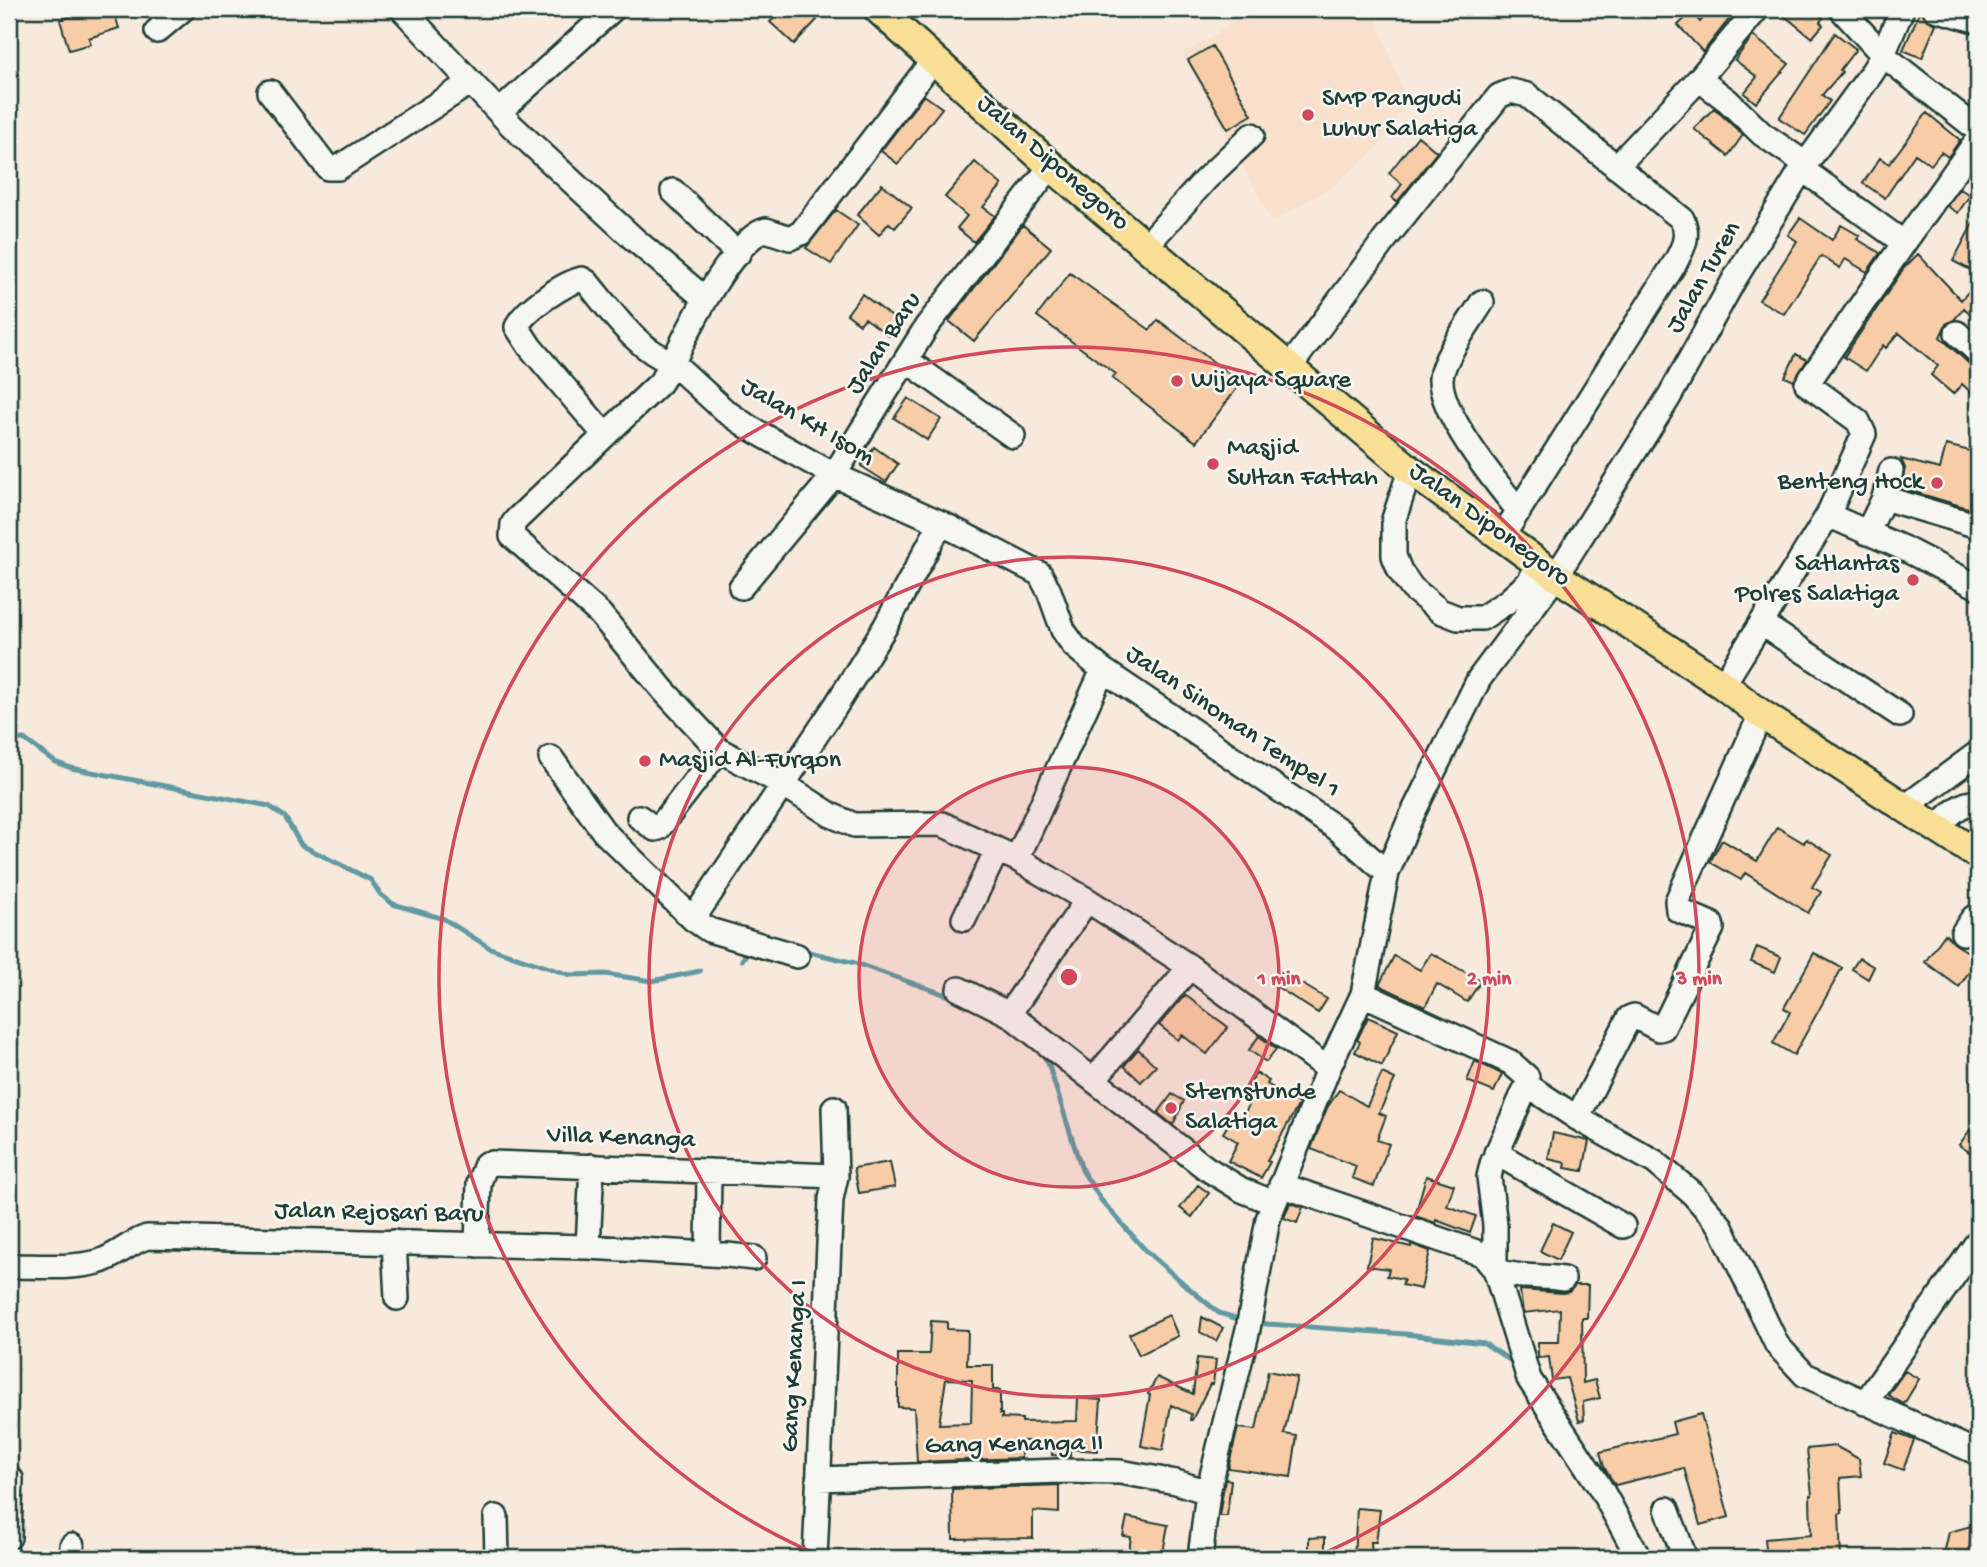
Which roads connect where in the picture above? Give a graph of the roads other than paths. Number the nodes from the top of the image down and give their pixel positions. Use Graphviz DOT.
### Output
graph roads {
  1 [pos="183,9"];
  2 [pos="402,9"];
  3 [pos="613,9"];
  4 [pos="878,9"];
  5 [pos="1758,9"];
  6 [pos="1841,9"];
  7 [pos="1902,9"];
  8 [pos="1935,9"];
  9 [pos="1978,21"];
  10 [pos="158,31"];
  11 [pos="1883,55"];
  12 [pos="934,59"];
  13 [pos="1699,79"];
  14 [pos="471,82"];
  15 [pos="270,92"];
  16 [pos="499,112"];
  17 [pos="1978,130"];
  18 [pos="1252,135"];
  19 [pos="1978,139"];
  20 [pos="1051,166"];
  21 [pos="1804,166"];
  22 [pos="1616,167"];
  23 [pos="673,191"];
  24 [pos="1904,243"];
  25 [pos="1146,246"];
  26 [pos="738,254"];
  27 [pos="704,298"];
  28 [pos="1482,302"];
  29 [pos="1956,333"];
  30 [pos="1978,352"];
  31 [pos="906,360"];
  32 [pos="673,363"];
  33 [pos="1289,368"];
  34 [pos="604,435"];
  35 [pos="1013,436"];
  36 [pos="1410,470"];
  37 [pos="1891,471"];
  38 [pos="834,475"];
  39 [pos="1884,498"];
  40 [pos="1520,511"];
  41 [pos="1828,515"];
  42 [pos="941,523"];
  43 [pos="1978,526"];
  44 [pos="1867,534"];
  45 [pos="1502,537"];
  46 [pos="1548,569"];
  47 [pos="741,587"];
  48 [pos="1978,587"];
  49 [pos="1055,612"];
  50 [pos="1761,623"];
  51 [pos="1103,670"];
  52 [pos="1723,685"];
  53 [pos="1761,714"];
  54 [pos="1900,715"];
  55 [pos="719,750"];
  56 [pos="1978,753"];
  57 [pos="551,758"];
  58 [pos="783,784"];
  59 [pos="1978,803"];
  60 [pos="1905,807"];
  61 [pos="639,817"];
  62 [pos="1937,828"];
  63 [pos="1007,854"];
  64 [pos="1978,855"];
  65 [pos="1387,873"];
  66 [pos="1087,900"];
  67 [pos="1978,916"];
  68 [pos="699,919"];
  69 [pos="964,919"];
  70 [pos="1963,933"];
  71 [pos="797,956"];
  72 [pos="1190,967"];
  73 [pos="959,989"];
  74 [pos="1363,995"];
  75 [pos="1009,1014"];
  76 [pos="1328,1069"];
  77 [pos="1094,1079"];
  78 [pos="1527,1085"];
  79 [pos="834,1108"];
  80 [pos="1577,1118"];
  81 [pos="1496,1153"];
  82 [pos="592,1166"];
  83 [pos="709,1171"];
  84 [pos="836,1176"];
  85 [pos="1277,1194"];
  86 [pos="1623,1226"];
  87 [pos="394,1241"];
  88 [pos="1976,1244"];
  89 [pos="477,1245"];
  90 [pos="588,1247"];
  91 [pos="708,1254"];
  92 [pos="754,1258"];
  93 [pos="9,1266"];
  94 [pos="1495,1269"];
  95 [pos="1563,1279"];
  96 [pos="397,1298"];
  97 [pos="1865,1403"];
  98 [pos="1978,1453"];
  99 [pos="17,1477"];
  100 [pos="818,1479"];
  101 [pos="1208,1492"];
  102 [pos="1667,1509"];
  103 [pos="496,1517"];
  104 [pos="9,1537"];
  105 [pos="497,1558"];
  106 [pos="815,1558"];
  107 [pos="1200,1558"];
  108 [pos="1639,1558"];
  109 [pos="1685,1558"];
  1 -- 10 [label="street"];
  2 -- 14 [label="street"];
  3 -- 16 [label="street"];
  4 -- 12 [label="main road, Jalan Diponegoro"];
  5 -- 13 [label="street"];
  6 -- 11 [label="street"];
  7 -- 11 [label="street, Jalan Turen"];
  8 -- 9 [label="street"];
  11 -- 17 [label="street"];
  11 -- 21 [label="street, Jalan Turen"];
  12 -- 20 [label="main road, Jalan Diponegoro"];
  12 -- 26 [label="street"];
  13 -- 21 [label="street"];
  13 -- 22 [label="street"];
  14 -- 15 [label="street"];
  14 -- 16 [label="street"];
  16 -- 27 [label="street"];
  18 -- 25 [label="street"];
  19 -- 24 [label="street"];
  20 -- 25 [label="main road, Jalan Diponegoro"];
  20 -- 31 [label="street, Jalan Baru"];
  21 -- 24 [label="street"];
  21 -- 46 [label="street, Jalan Turen"];
  22 -- 33 [label="street"];
  22 -- 40 [label="street"];
  23 -- 26 [label="street"];
  24 -- 41 [label="street"];
  25 -- 33 [label="main road, Jalan Diponegoro"];
  26 -- 27 [label="street"];
  27 -- 32 [label="street"];
  28 -- 40 [label="street"];
  29 -- 30 [label="street"];
  31 -- 35 [label="street"];
  31 -- 38 [label="street, Jalan Baru"];
  32 -- 34 [label="street"];
  32 -- 34 [label="street, Jalan KH Isom"];
  32 -- 38 [label="street, Jalan KH Isom"];
  33 -- 36 [label="main road, Jalan Diponegoro"];
  34 -- 55 [label="street"];
  36 -- 45 [label="main road, Jalan Diponegoro"];
  36 -- 46 [label="street"];
  37 -- 39 [label="street"];
  38 -- 42 [label="street, Jalan KH Isom"];
  38 -- 47 [label="street, Jalan Baru"];
  39 -- 43 [label="street"];
  39 -- 44 [label="street"];
  40 -- 45 [label="street"];
  41 -- 44 [label="street"];
  41 -- 50 [label="street"];
  42 -- 49 [label="street, Jalan KH Isom"];
  42 -- 58 [label="street"];
  44 -- 48 [label="street"];
  45 -- 46 [label="main road, Jalan Diponegoro"];
  46 -- 52 [label="main road, Jalan Diponegoro"];
  46 -- 65 [label="street"];
  49 -- 51 [label="street, Jalan Sinoman Tempel 1"];
  50 -- 52 [label="street"];
  50 -- 54 [label="street"];
  51 -- 63 [label="street"];
  51 -- 65 [label="street, Jalan Sinoman Tempel 1"];
  52 -- 53 [label="main road, Jalan Diponegoro"];
  53 -- 60 [label="main road, Jalan Diponegoro"];
  53 -- 80 [label="street"];
  55 -- 58 [label="street"];
  55 -- 61 [label="street"];
  56 -- 60 [label="street"];
  57 -- 68 [label="street"];
  58 -- 63 [label="street"];
  58 -- 68 [label="street"];
  59 -- 62 [label="street"];
  60 -- 62 [label="main road, Jalan Diponegoro"];
  62 -- 64 [label="main road, Jalan Diponegoro"];
  63 -- 66 [label="street"];
  63 -- 69 [label="street"];
  65 -- 74 [label="street"];
  66 -- 72 [label="street"];
  66 -- 75 [label="street"];
  67 -- 70 [label="street"];
  68 -- 71 [label="street"];
  72 -- 76 [label="street"];
  72 -- 77 [label="street"];
  73 -- 75 [label="street"];
  74 -- 76 [label="street"];
  74 -- 78 [label="street"];
  75 -- 77 [label="street"];
  76 -- 85 [label="street"];
  77 -- 85 [label="street"];
  78 -- 80 [label="street"];
  78 -- 81 [label="street"];
  79 -- 84 [label="street"];
  80 -- 97 [label="street"];
  81 -- 86 [label="street"];
  81 -- 94 [label="street"];
  82 -- 83 [label="street, Villa Kenanga"];
  82 -- 89 [label="street, Villa Kenanga"];
  82 -- 90 [label="street"];
  83 -- 84 [label="street, Villa Kenanga"];
  83 -- 91 [label="street"];
  84 -- 100 [label="street, Gang Kenanga I"];
  85 -- 94 [label="street"];
  85 -- 101 [label="street"];
  87 -- 89 [label="street, Jalan Rejosari Baru"];
  87 -- 93 [label="street, Jalan Rejosari Baru"];
  87 -- 96 [label="street"];
  88 -- 97 [label="street"];
  89 -- 90 [label="street, Jalan Rejosari Baru"];
  90 -- 91 [label="street, Jalan Rejosari Baru"];
  91 -- 92 [label="street, Jalan Rejosari Baru"];
  94 -- 95 [label="street"];
  94 -- 108 [label="street"];
  97 -- 98 [label="street"];
  99 -- 104 [label="street"];
  100 -- 101 [label="street, Gang Kenanga II"];
  100 -- 106 [label="street, Gang Kenanga I"];
  101 -- 107 [label="street"];
  102 -- 109 [label="street"];
  103 -- 105 [label="street"];
}
